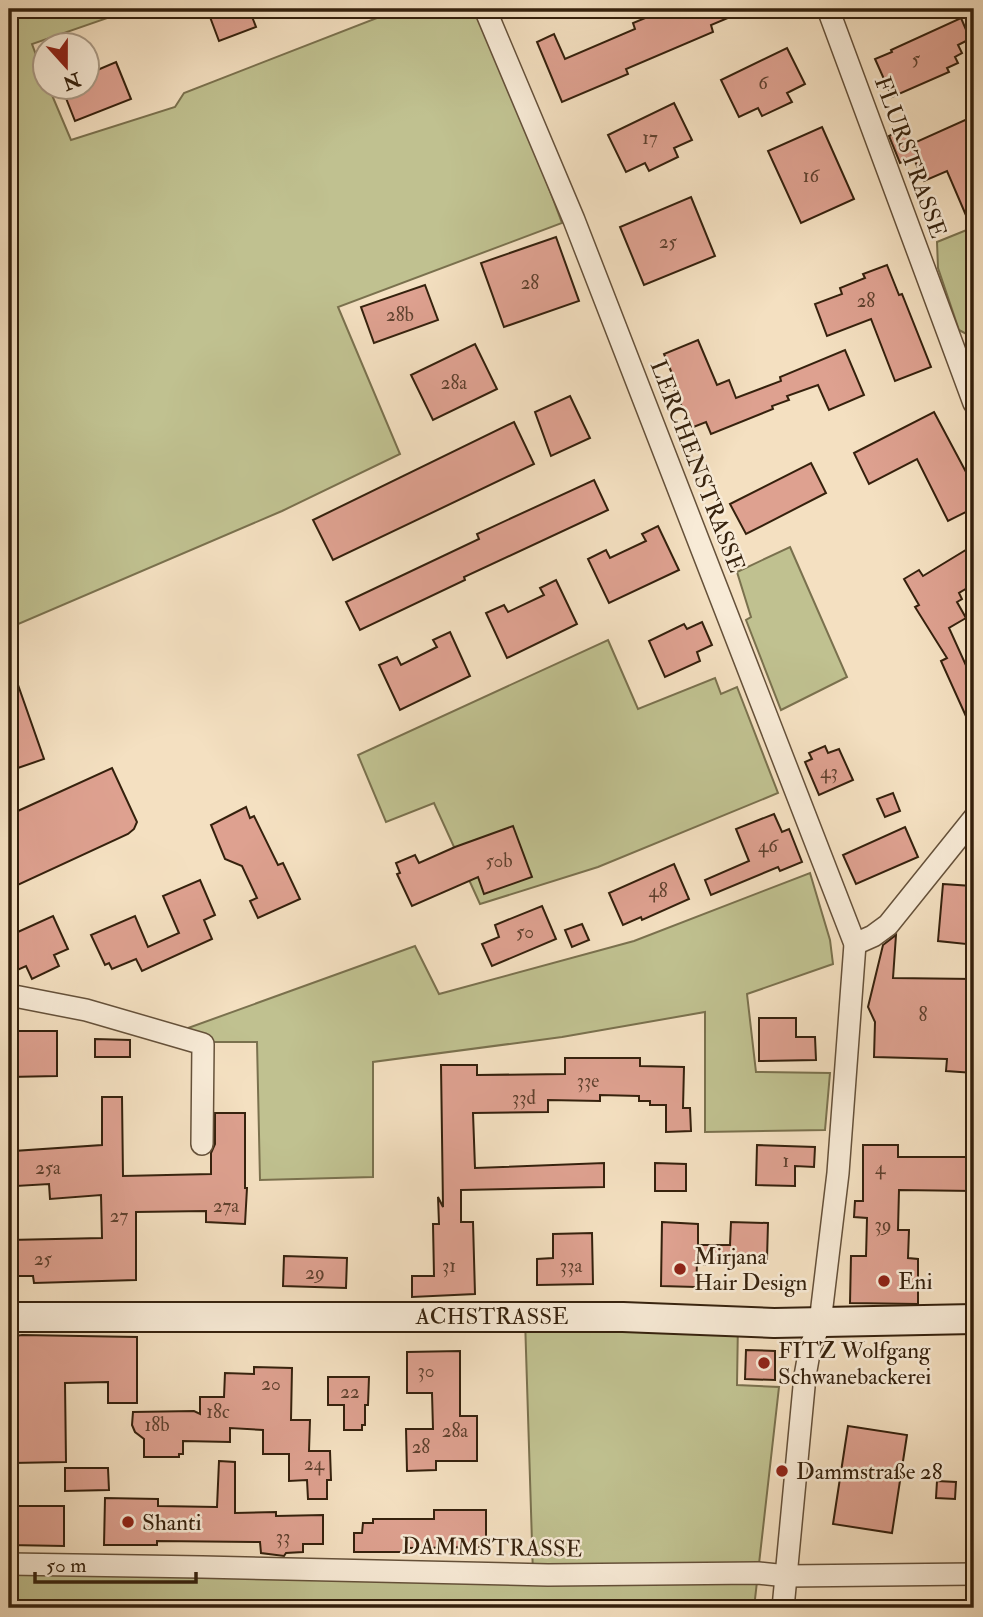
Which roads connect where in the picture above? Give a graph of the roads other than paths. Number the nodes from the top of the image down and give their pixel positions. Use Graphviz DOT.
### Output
graph roads {
  1 [pos="485,9"];
  2 [pos="828,9"];
  3 [pos="974,403"];
  4 [pos="974,818"];
  5 [pos="855,944"];
  6 [pos="9,995"];
  7 [pos="202,1144"];
  8 [pos="9,1317"];
  9 [pos="974,1319"];
  10 [pos="820,1323"];
  11 [pos="9,1564"];
  12 [pos="974,1574"];
  13 [pos="787,1576"];
  14 [pos="783,1608"];
  1 -- 5 [label="street, LERCHENSTRASSE"];
  2 -- 3 [label="street, FLURSTRASSE"];
  4 -- 5 [label="street"];
  5 -- 10 [label="street"];
  6 -- 7 [label="street"];
  8 -- 10 [label="main road, ACHSTRASSE"];
  9 -- 10 [label="main road, ACHSTRASSE"];
  10 -- 13 [label="street"];
  11 -- 13 [label="street, DAMMSTRASSE"];
  12 -- 13 [label="street, DAMMSTRASSE"];
  13 -- 14 [label="street"];
}
